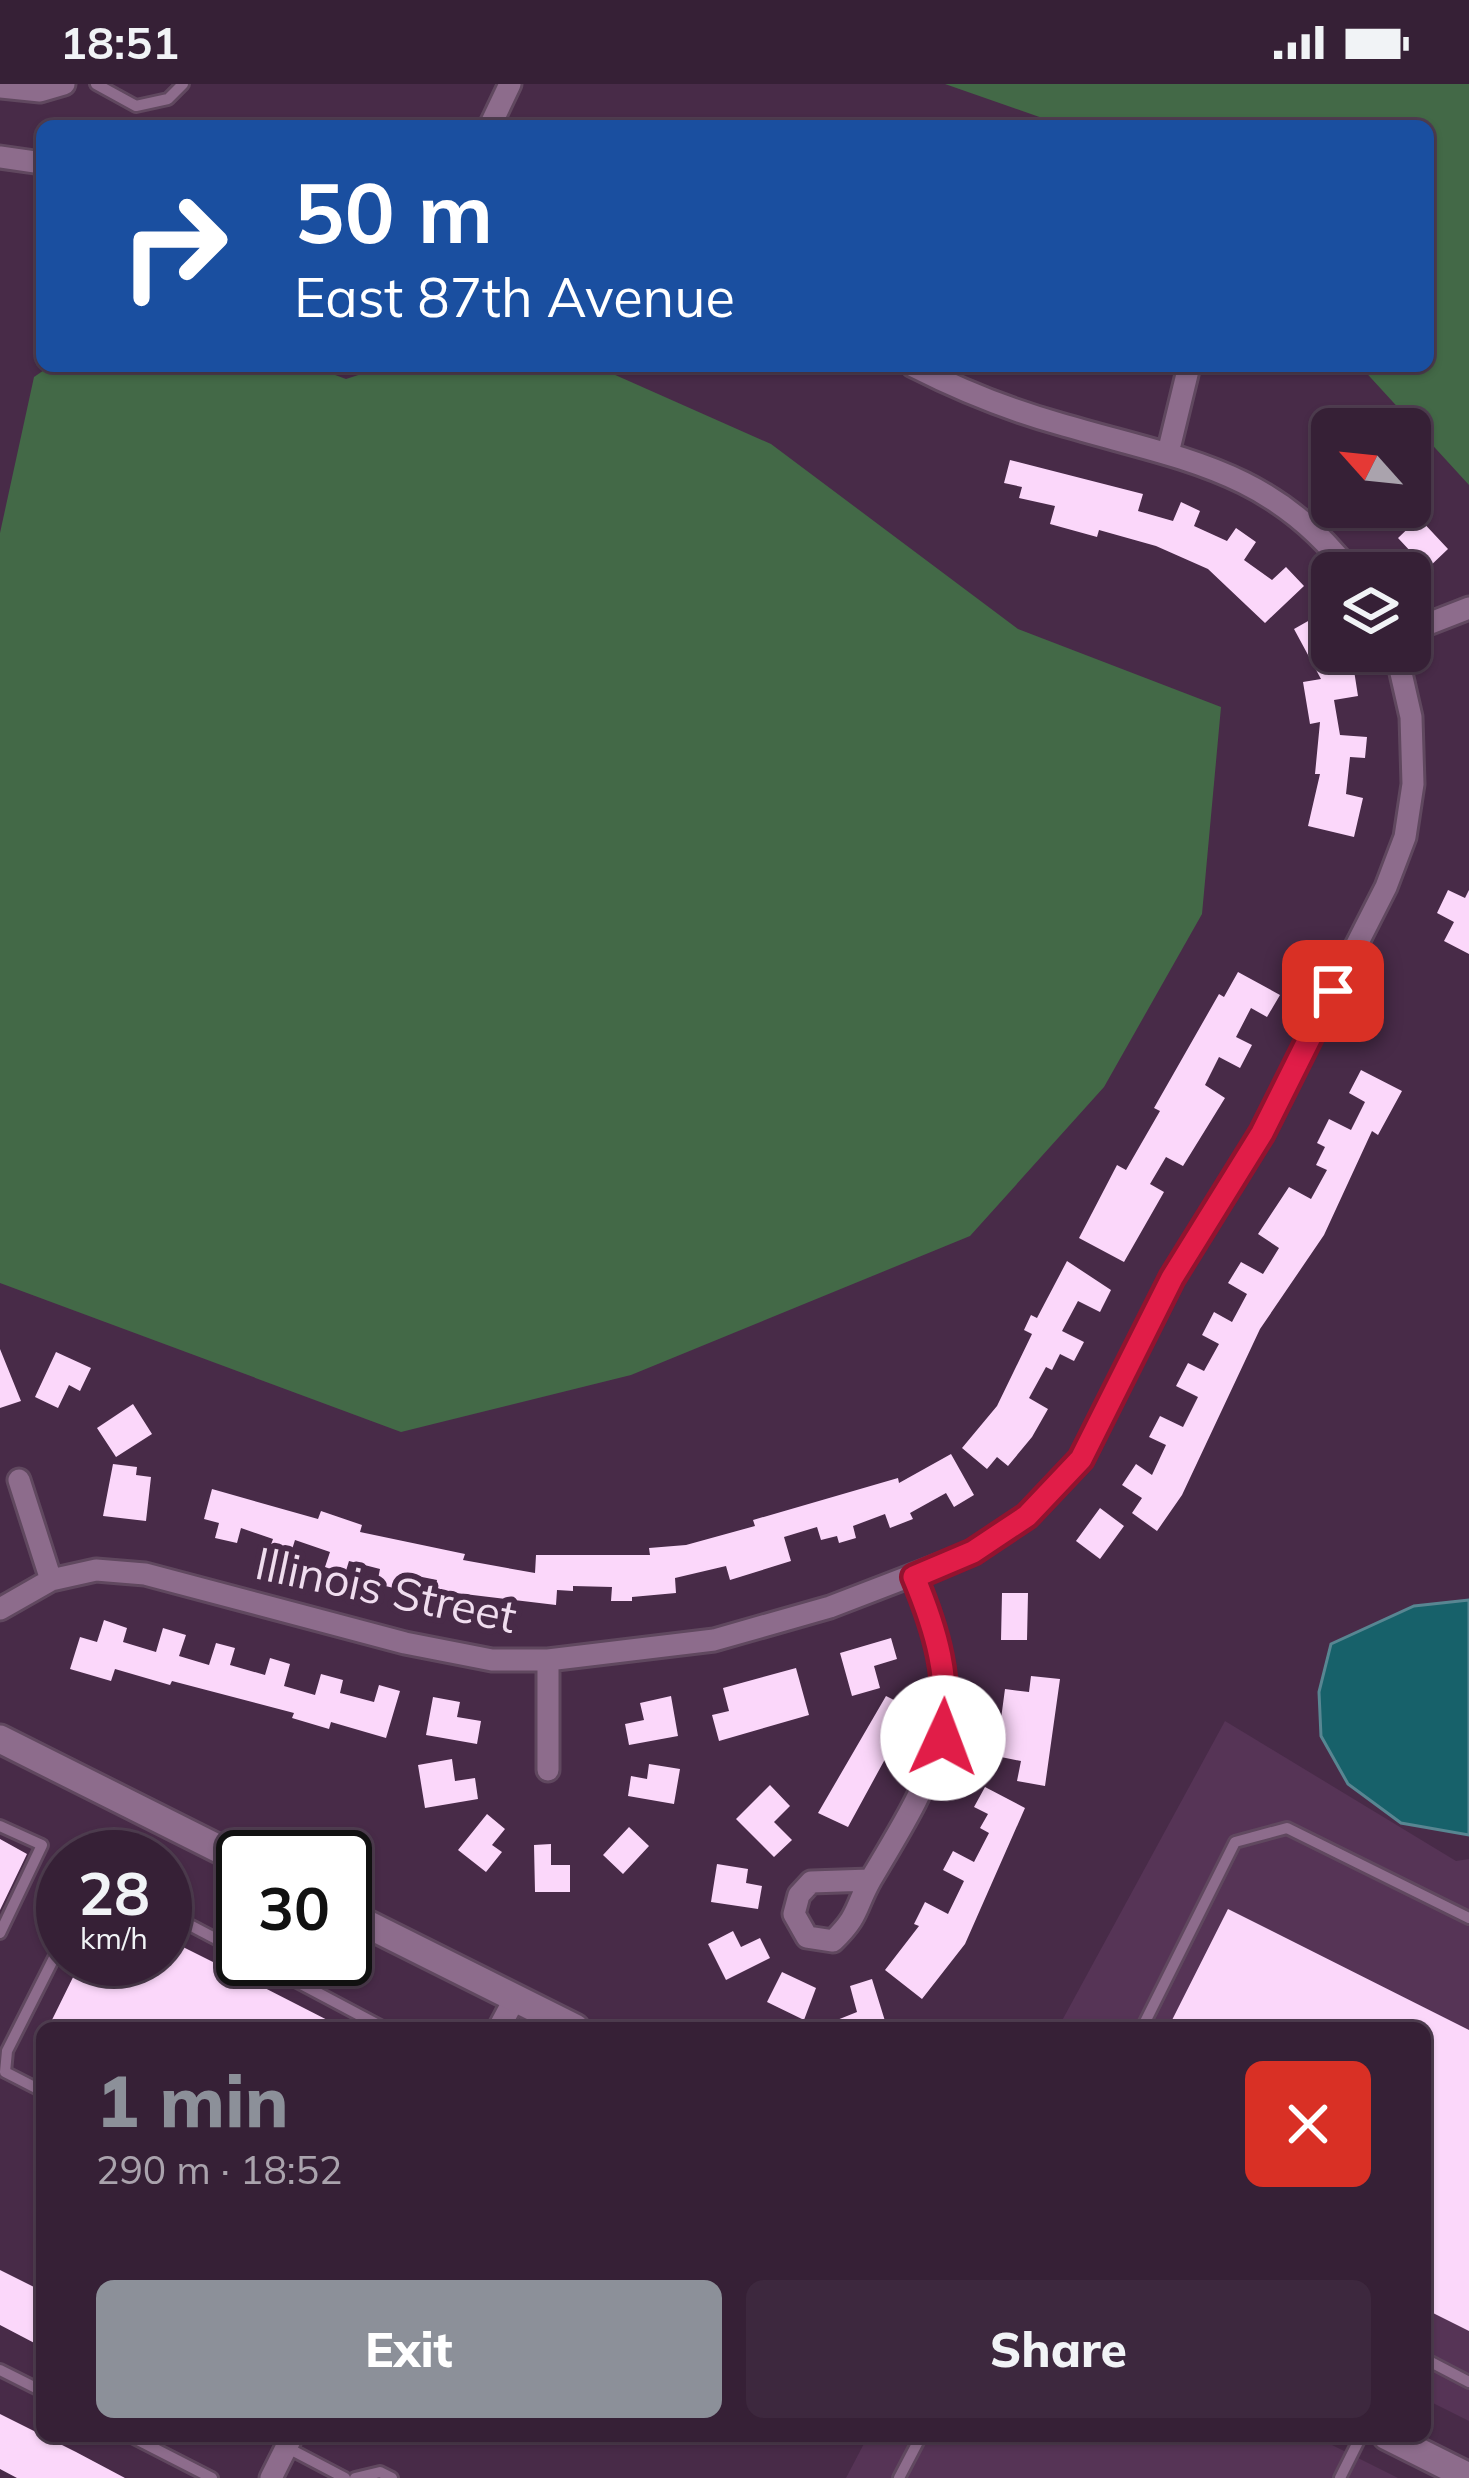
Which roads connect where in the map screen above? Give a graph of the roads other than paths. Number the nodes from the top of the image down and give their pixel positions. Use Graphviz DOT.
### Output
graph roads {
  1 [pos="64,84"];
  2 [pos="96,84"];
  3 [pos="183,84"];
  4 [pos="510,84"];
  5 [pos="0,87"];
  6 [pos="493,120"];
  7 [pos="0,157"];
  8 [pos="36,162"];
  9 [pos="928,372"];
  10 [pos="1188,372"];
  11 [pos="1168,453"];
  12 [pos="1332,552"];
  13 [pos="1469,608"];
  14 [pos="1431,623"];
  15 [pos="1401,672"];
  16 [pos="19,1480"];
  17 [pos="914,1577"];
  18 [pos="51,1580"];
  19 [pos="0,1609"];
  20 [pos="548,1660"];
  21 [pos="0,1739"];
  22 [pos="548,1770"];
  23 [pos="0,1826"];
  24 [pos="216,1848"];
  25 [pos="870,1880"];
  26 [pos="1469,1918"];
  27 [pos="372,1926"];
  28 [pos="0,1933"];
  29 [pos="40,1986"];
  30 [pos="305,1986"];
  31 [pos="515,1998"];
  32 [pos="373,2022"];
  33 [pos="502,2022"];
  34 [pos="563,2022"];
  35 [pos="1145,2022"];
  36 [pos="36,2088"];
  37 [pos="1431,2362"];
  38 [pos="0,2370"];
  39 [pos="1469,2381"];
  40 [pos="36,2388"];
  41 [pos="142,2442"];
  42 [pos="289,2442"];
  43 [pos="918,2442"];
  44 [pos="1357,2442"];
  45 [pos="1402,2442"];
  46 [pos="1466,2467"];
  47 [pos="212,2478"];
  48 [pos="271,2478"];
  49 [pos="345,2478"];
  50 [pos="355,2478"];
  51 [pos="392,2478"];
  52 [pos="899,2478"];
  53 [pos="1340,2478"];
  1 -- 5 [label="street"];
  2 -- 3 [label="lane"];
  4 -- 6 [label="street"];
  7 -- 8 [label="street"];
  9 -- 11 [label="street"];
  10 -- 11 [label="street"];
  11 -- 12 [label="street"];
  13 -- 14 [label="street"];
  15 -- 17 [label="street, Illinois Street"];
  16 -- 18 [label="street"];
  17 -- 20 [label="street, Illinois Street"];
  17 -- 25 [label="street"];
  18 -- 19 [label="street"];
  18 -- 20 [label="street, Illinois Street"];
  20 -- 22 [label="street"];
  21 -- 24 [label="street"];
  23 -- 28 [label="lane"];
  26 -- 35 [label="lane"];
  27 -- 31 [label="street"];
  29 -- 36 [label="lane"];
  30 -- 32 [label="lane"];
  31 -- 33 [label="street"];
  31 -- 34 [label="street"];
  37 -- 39 [label="lane"];
  38 -- 40 [label="lane"];
  41 -- 47 [label="lane"];
  42 -- 48 [label="street"];
  42 -- 49 [label="lane"];
  43 -- 52 [label="lane"];
  44 -- 53 [label="lane"];
  45 -- 46 [label="street"];
  50 -- 51 [label="lane"];
}
